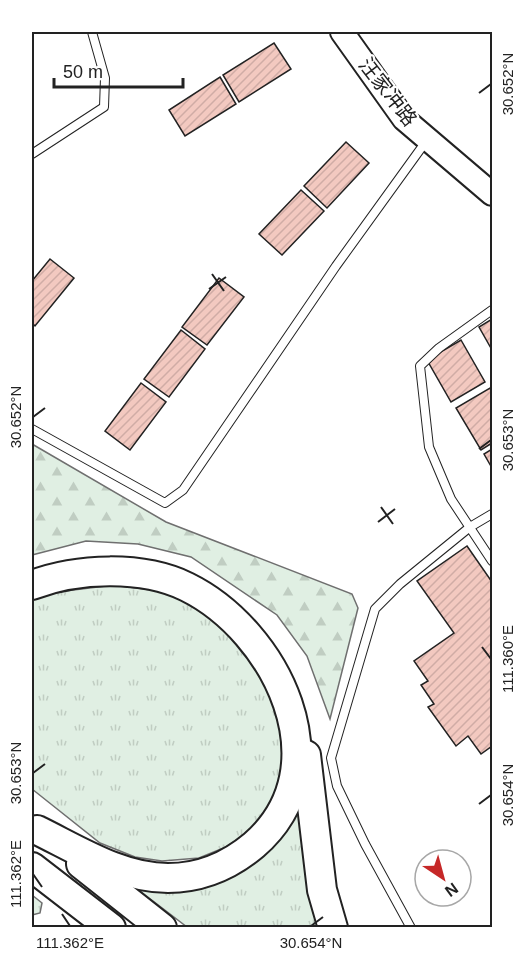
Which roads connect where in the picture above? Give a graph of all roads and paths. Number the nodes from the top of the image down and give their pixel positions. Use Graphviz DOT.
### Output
graph roads {
  1 [pos="92,32"];
  2 [pos="342,32"];
  3 [pos="428,139"];
  4 [pos="32,154"];
  5 [pos="492,194"];
  6 [pos="492,310"];
  7 [pos="32,429"];
  8 [pos="492,513"];
  9 [pos="470,527"];
  10 [pos="492,561"];
  11 [pos="32,572"];
  12 [pos="32,585"];
  13 [pos="34,828"];
  14 [pos="32,867"];
  15 [pos="111,927"];
  16 [pos="162,927"];
  17 [pos="333,927"];
  18 [pos="411,927"];
  1 -- 4 [label="lane"];
  2 -- 3 [label="street, 汪家冲路"];
  3 -- 5 [label="street, 汪家冲路"];
  3 -- 7 [label="lane"];
  6 -- 9 [label="lane"];
  8 -- 9 [label="lane"];
  9 -- 10 [label="lane"];
  9 -- 18 [label="lane"];
  11 -- 17 [label="highway"];
  12 -- 13 [label="highway"];
  13 -- 16 [label="highway"];
  14 -- 15 [label="highway"];
}
